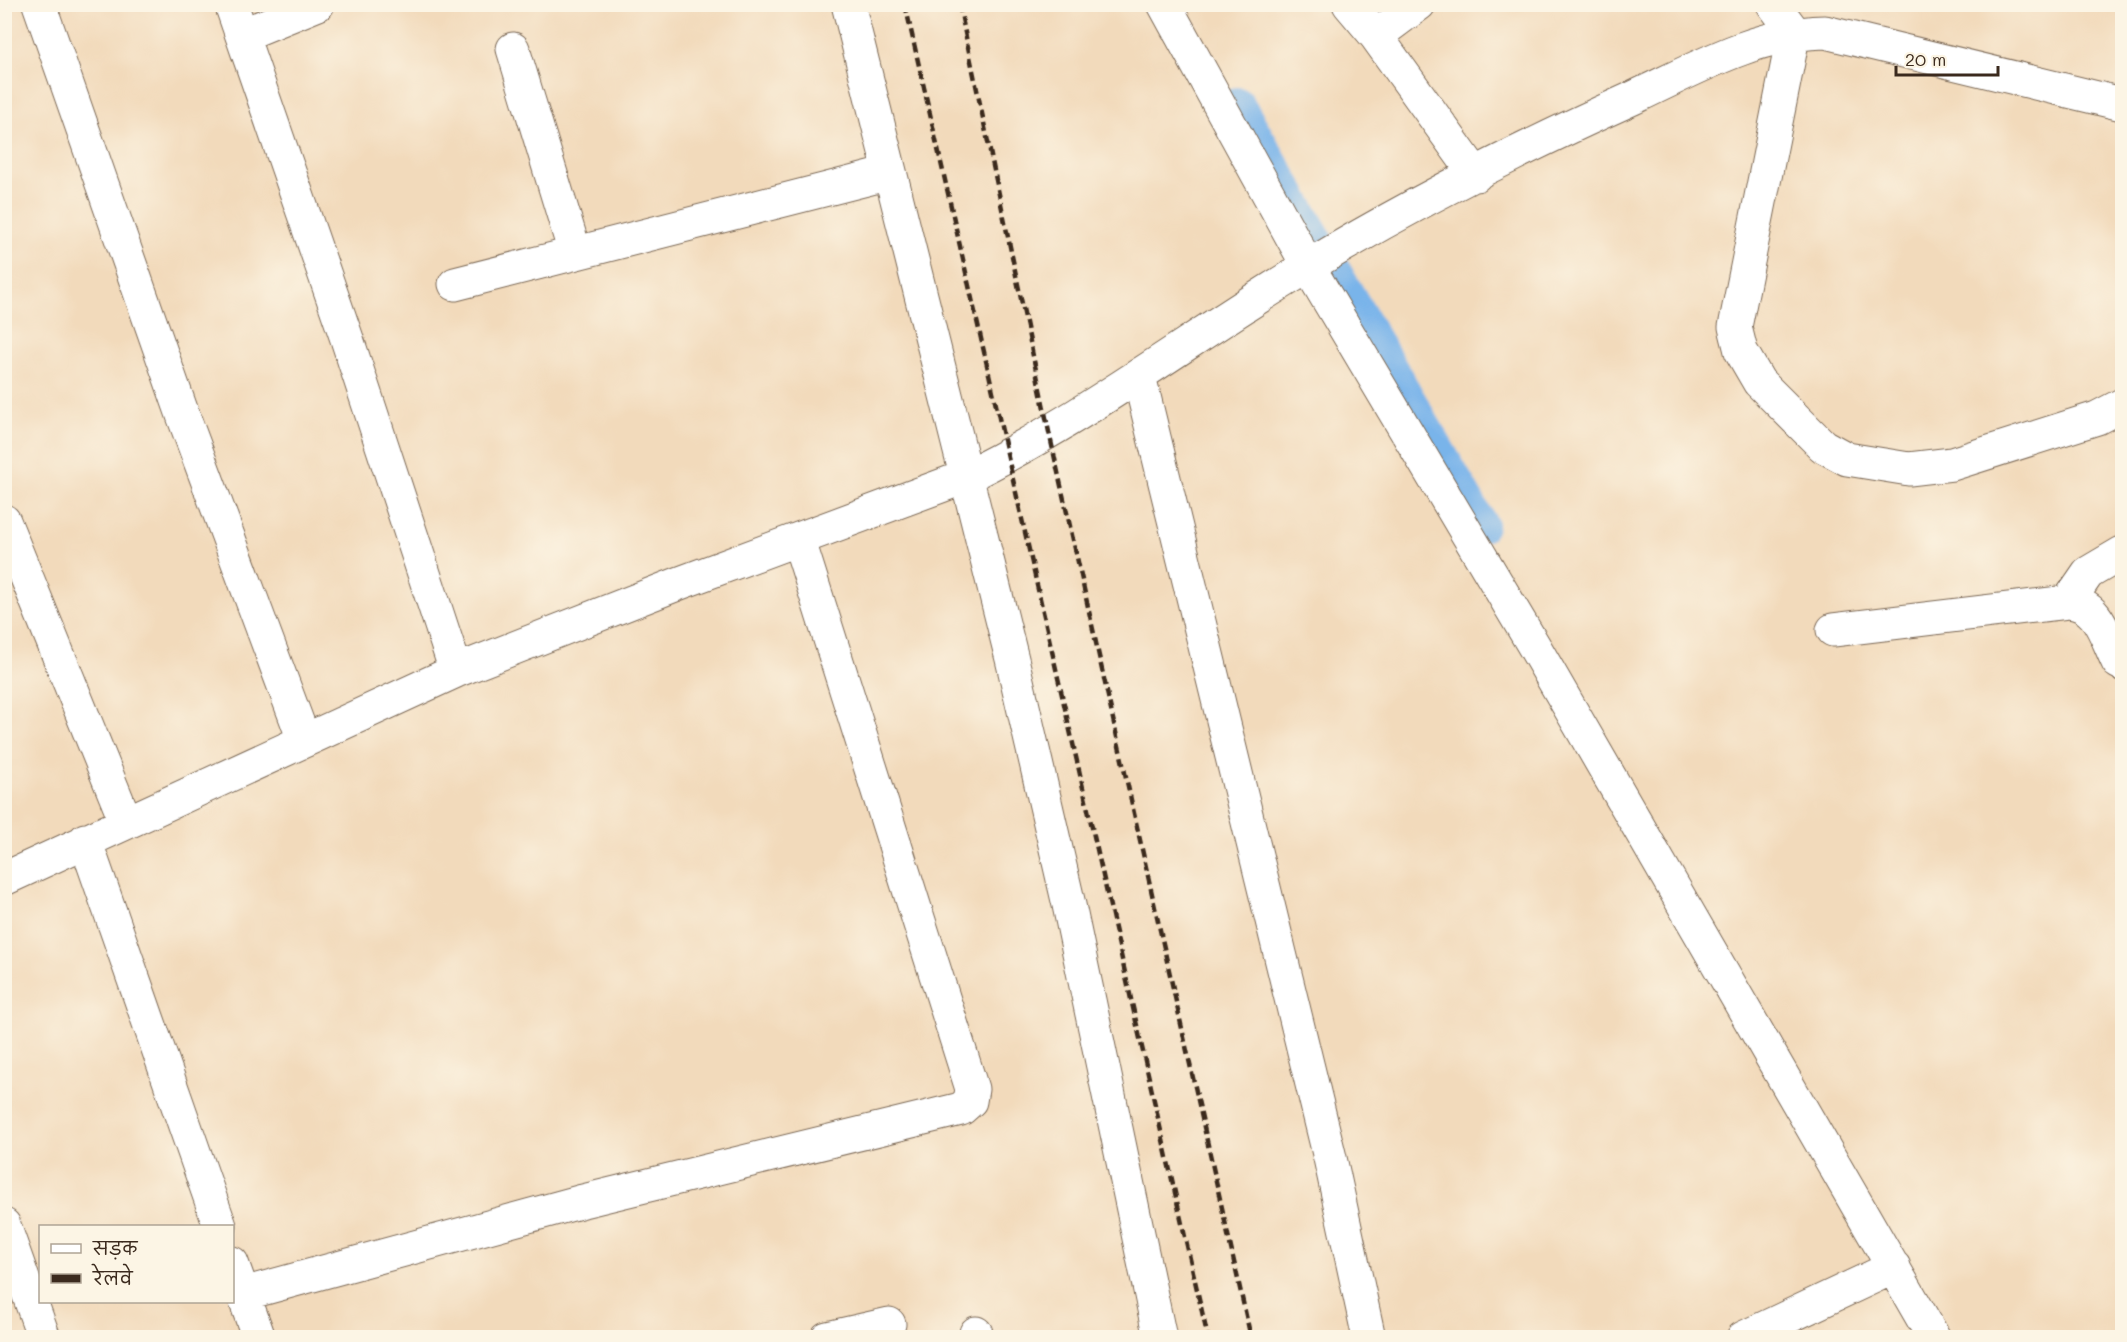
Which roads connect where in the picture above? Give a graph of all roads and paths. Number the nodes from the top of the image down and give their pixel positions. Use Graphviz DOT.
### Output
graph roads {
  1 [pos="39,4"];
  2 [pos="231,4"];
  3 [pos="318,4"];
  4 [pos="848,4"];
  5 [pos="1164,4"];
  6 [pos="1349,4"];
  7 [pos="1419,4"];
  8 [pos="1773,4"];
  9 [pos="1794,32"];
  10 [pos="242,34"];
  11 [pos="1376,36"];
  12 [pos="513,49"];
  13 [pos="2122,104"];
  14 [pos="890,172"];
  15 [pos="1476,175"];
  16 [pos="575,253"];
  17 [pos="1316,262"];
  18 [pos="455,284"];
  19 [pos="1139,376"];
  20 [pos="2122,405"];
  21 [pos="965,477"];
  22 [pos="4,521"];
  23 [pos="799,541"];
  24 [pos="2122,553"];
  25 [pos="2067,602"];
  26 [pos="1833,630"];
  27 [pos="2122,664"];
  28 [pos="456,670"];
  29 [pos="304,740"];
  30 [pos="126,822"];
  31 [pos="85,840"];
  32 [pos="4,879"];
  33 [pos="4,1225"];
  34 [pos="219,1225"];
  35 [pos="1894,1267"];
  36 [pos="234,1269"];
  37 [pos="243,1294"];
  38 [pos="889,1324"];
  39 [pos="44,1338"];
  40 [pos="260,1338"];
  41 [pos="827,1338"];
  42 [pos="1160,1338"];
  43 [pos="1369,1338"];
  44 [pos="1743,1338"];
  45 [pos="1934,1338"];
  1 -- 29 [label="street"];
  2 -- 10 [label="street"];
  3 -- 10 [label="street"];
  4 -- 14 [label="street"];
  5 -- 17 [label="street"];
  6 -- 11 [label="street"];
  7 -- 11 [label="street"];
  8 -- 9 [label="street"];
  9 -- 13 [label="street"];
  9 -- 15 [label="street"];
  9 -- 20 [label="street"];
  10 -- 28 [label="street"];
  11 -- 15 [label="street"];
  12 -- 16 [label="street"];
  14 -- 16 [label="street"];
  14 -- 21 [label="street"];
  15 -- 17 [label="street"];
  16 -- 18 [label="street"];
  17 -- 19 [label="street"];
  17 -- 35 [label="street"];
  19 -- 21 [label="street"];
  19 -- 43 [label="street"];
  21 -- 23 [label="street"];
  21 -- 42 [label="street"];
  22 -- 30 [label="street"];
  23 -- 28 [label="street"];
  23 -- 37 [label="street"];
  24 -- 25 [label="street"];
  25 -- 26 [label="street"];
  25 -- 27 [label="street"];
  28 -- 29 [label="street"];
  29 -- 30 [label="street"];
  30 -- 31 [label="street"];
  31 -- 32 [label="street"];
  31 -- 34 [label="street"];
  33 -- 39 [label="street"];
  35 -- 44 [label="street"];
  35 -- 45 [label="street"];
  36 -- 37 [label="street"];
  37 -- 40 [label="street"];
  38 -- 41 [label="street"];
}
